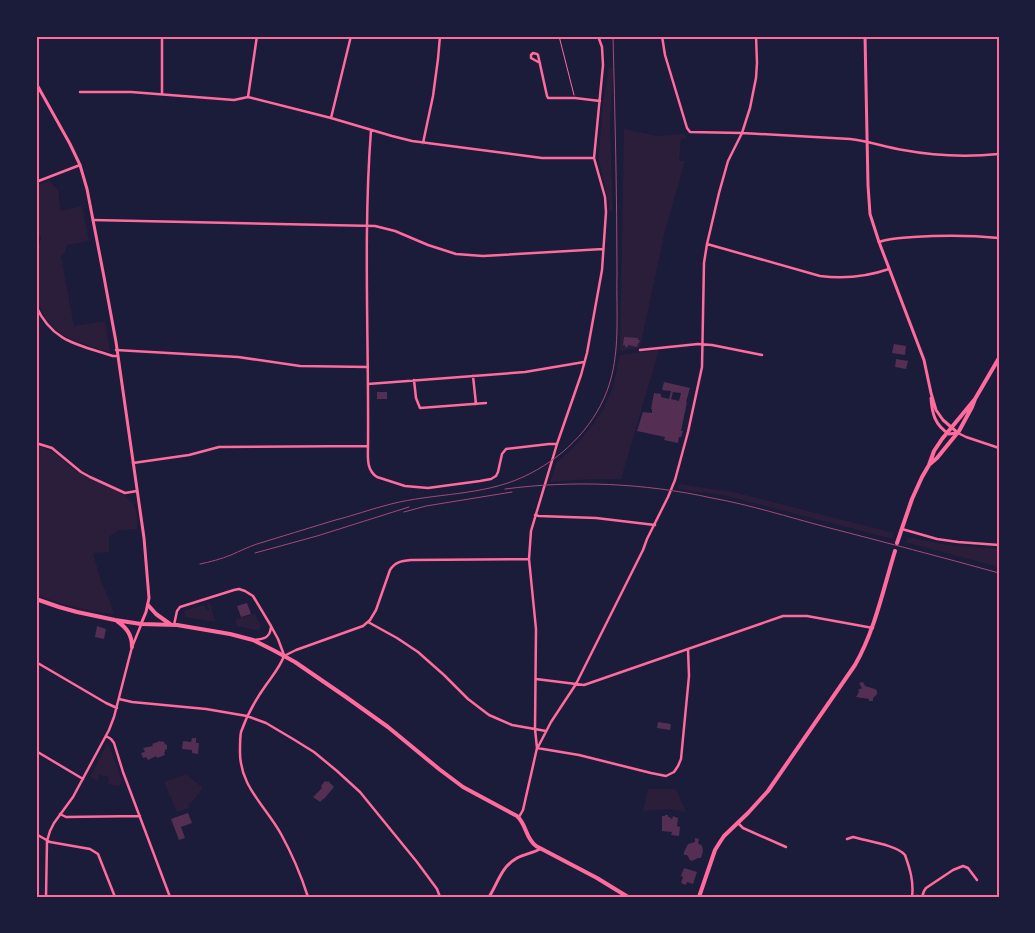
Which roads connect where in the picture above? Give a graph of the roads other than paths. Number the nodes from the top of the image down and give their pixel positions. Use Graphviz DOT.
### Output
graph roads {
  1 [pos="162,36"];
  2 [pos="257,36"];
  3 [pos="351,36"];
  4 [pos="440,36"];
  5 [pos="598,36"];
  6 [pos="662,36"];
  7 [pos="756,36"];
  8 [pos="865,36"];
  9 [pos="540,63"];
  10 [pos="36,84"];
  11 [pos="80,92"];
  12 [pos="162,94"];
  13 [pos="248,97"];
  14 [pos="600,102"];
  15 [pos="331,118"];
  16 [pos="371,130"];
  17 [pos="742,133"];
  18 [pos="867,141"];
  19 [pos="423,143"];
  20 [pos="999,154"];
  21 [pos="594,158"];
  22 [pos="80,165"];
  23 [pos="36,182"];
  24 [pos="93,220"];
  25 [pos="367,226"];
  26 [pos="999,238"];
  27 [pos="879,242"];
  28 [pos="706,244"];
  29 [pos="602,249"];
  30 [pos="889,269"];
  31 [pos="36,306"];
  32 [pos="702,344"];
  33 [pos="116,350"];
  34 [pos="640,350"];
  35 [pos="762,355"];
  36 [pos="117,356"];
  37 [pos="999,358"];
  38 [pos="584,362"];
  39 [pos="368,367"];
  40 [pos="473,376"];
  41 [pos="414,380"];
  42 [pos="368,384"];
  43 [pos="931,393"];
  44 [pos="975,399"];
  45 [pos="486,403"];
  46 [pos="476,404"];
  47 [pos="952,428"];
  48 [pos="947,433"];
  49 [pos="958,433"];
  50 [pos="36,443"];
  51 [pos="557,444"];
  52 [pos="368,446"];
  53 [pos="999,448"];
  54 [pos="133,463"];
  55 [pos="929,465"];
  56 [pos="136,491"];
  57 [pos="535,515"];
  58 [pos="655,525"];
  59 [pos="901,529"];
  60 [pos="897,543"];
  61 [pos="999,545"];
  62 [pos="895,551"];
  63 [pos="529,559"];
  64 [pos="36,599"];
  65 [pos="148,604"];
  66 [pos="115,620"];
  67 [pos="368,622"];
  68 [pos="141,624"];
  69 [pos="172,624"];
  70 [pos="271,626"];
  71 [pos="873,628"];
  72 [pos="253,640"];
  73 [pos="132,647"];
  74 [pos="688,649"];
  75 [pos="284,656"];
  76 [pos="36,662"];
  77 [pos="536,679"];
  78 [pos="576,684"];
  79 [pos="119,699"];
  80 [pos="116,708"];
  81 [pos="247,716"];
  82 [pos="535,729"];
  83 [pos="546,731"];
  84 [pos="106,736"];
  85 [pos="537,748"];
  86 [pos="36,751"];
  87 [pos="83,779"];
  88 [pos="60,814"];
  89 [pos="140,816"];
  90 [pos="519,817"];
  91 [pos="738,823"];
  92 [pos="36,834"];
  93 [pos="846,839"];
  94 [pos="48,841"];
  95 [pos="786,847"];
  96 [pos="540,849"];
  97 [pos="977,880"];
  98 [pos="912,896"];
  99 [pos="46,897"];
  100 [pos="115,897"];
  101 [pos="170,897"];
  102 [pos="308,897"];
  103 [pos="440,897"];
  104 [pos="489,897"];
  105 [pos="628,897"];
  106 [pos="699,897"];
  107 [pos="923,897"];
  1 -- 12 [label="street"];
  2 -- 13 [label="street"];
  3 -- 15 [label="street"];
  4 -- 19 [label="street"];
  5 -- 14 [label="street"];
  6 -- 17 [label="street"];
  7 -- 17 [label="street"];
  8 -- 18 [label="street"];
  9 -- 14 [label="street"];
  10 -- 22 [label="street"];
  11 -- 12 [label="street"];
  12 -- 13 [label="street"];
  13 -- 15 [label="street"];
  14 -- 21 [label="street"];
  15 -- 16 [label="street"];
  16 -- 19 [label="street"];
  16 -- 25 [label="street"];
  17 -- 18 [label="street"];
  17 -- 28 [label="street"];
  18 -- 20 [label="street"];
  18 -- 27 [label="street"];
  19 -- 21 [label="street"];
  21 -- 29 [label="street"];
  22 -- 23 [label="street"];
  22 -- 24 [label="street"];
  24 -- 25 [label="street"];
  24 -- 33 [label="street"];
  25 -- 29 [label="street"];
  25 -- 39 [label="street"];
  26 -- 27 [label="street"];
  27 -- 30 [label="street"];
  28 -- 30 [label="street"];
  28 -- 32 [label="street"];
  29 -- 38 [label="street"];
  30 -- 43 [label="street"];
  31 -- 36 [label="street"];
  32 -- 34 [label="street"];
  32 -- 35 [label="street"];
  32 -- 58 [label="street"];
  33 -- 36 [label="street"];
  33 -- 39 [label="street"];
  36 -- 54 [label="street"];
  37 -- 44 [label="main road"];
  38 -- 40 [label="street"];
  38 -- 51 [label="street"];
  39 -- 42 [label="street"];
  40 -- 41 [label="street"];
  40 -- 46 [label="street"];
  41 -- 42 [label="street"];
  41 -- 46 [label="street"];
  42 -- 52 [label="street"];
  43 -- 47 [label="street"];
  43 -- 48 [label="street"];
  44 -- 47 [label="main road"];
  44 -- 49 [label="main road"];
  45 -- 46 [label="street"];
  47 -- 48 [label="main road"];
  47 -- 49 [label="street"];
  48 -- 49 [label="street"];
  48 -- 55 [label="main road"];
  49 -- 53 [label="street"];
  49 -- 55 [label="main road"];
  50 -- 56 [label="street"];
  51 -- 52 [label="street"];
  51 -- 57 [label="street"];
  52 -- 54 [label="street"];
  54 -- 56 [label="street"];
  55 -- 59 [label="main road"];
  56 -- 65 [label="street"];
  57 -- 58 [label="street"];
  57 -- 63 [label="street"];
  58 -- 78 [label="street"];
  59 -- 60 [label="main road"];
  59 -- 61 [label="street"];
  62 -- 71 [label="main road"];
  63 -- 67 [label="street"];
  63 -- 77 [label="street"];
  64 -- 66 [label="main road"];
  65 -- 68 [label="street"];
  65 -- 69 [label="main road"];
  66 -- 68 [label="main road"];
  66 -- 73 [label="main road"];
  67 -- 75 [label="street"];
  67 -- 82 [label="street"];
  68 -- 69 [label="main road"];
  68 -- 73 [label="street"];
  69 -- 70 [label="street"];
  69 -- 72 [label="main road"];
  70 -- 72 [label="street"];
  70 -- 75 [label="street"];
  71 -- 74 [label="street"];
  71 -- 91 [label="main road"];
  72 -- 75 [label="main road"];
  73 -- 79 [label="street"];
  74 -- 78 [label="street"];
  74 -- 85 [label="street"];
  75 -- 81 [label="street"];
  75 -- 90 [label="main road"];
  76 -- 80 [label="street"];
  77 -- 78 [label="street"];
  77 -- 82 [label="street"];
  78 -- 83 [label="street"];
  79 -- 80 [label="street"];
  79 -- 81 [label="street"];
  80 -- 84 [label="street"];
  81 -- 102 [label="street"];
  81 -- 103 [label="street"];
  82 -- 83 [label="street"];
  82 -- 85 [label="street"];
  83 -- 85 [label="street"];
  84 -- 87 [label="street"];
  84 -- 89 [label="street"];
  85 -- 90 [label="street"];
  86 -- 87 [label="street"];
  87 -- 88 [label="street"];
  88 -- 89 [label="street"];
  88 -- 94 [label="street"];
  89 -- 101 [label="street"];
  90 -- 96 [label="main road"];
  91 -- 95 [label="street"];
  91 -- 106 [label="main road"];
  92 -- 94 [label="street"];
  93 -- 98 [label="street"];
  94 -- 99 [label="street"];
  94 -- 100 [label="street"];
  96 -- 104 [label="street"];
  96 -- 105 [label="main road"];
  97 -- 107 [label="street"];
  98 -- 107 [label="street"];
}
